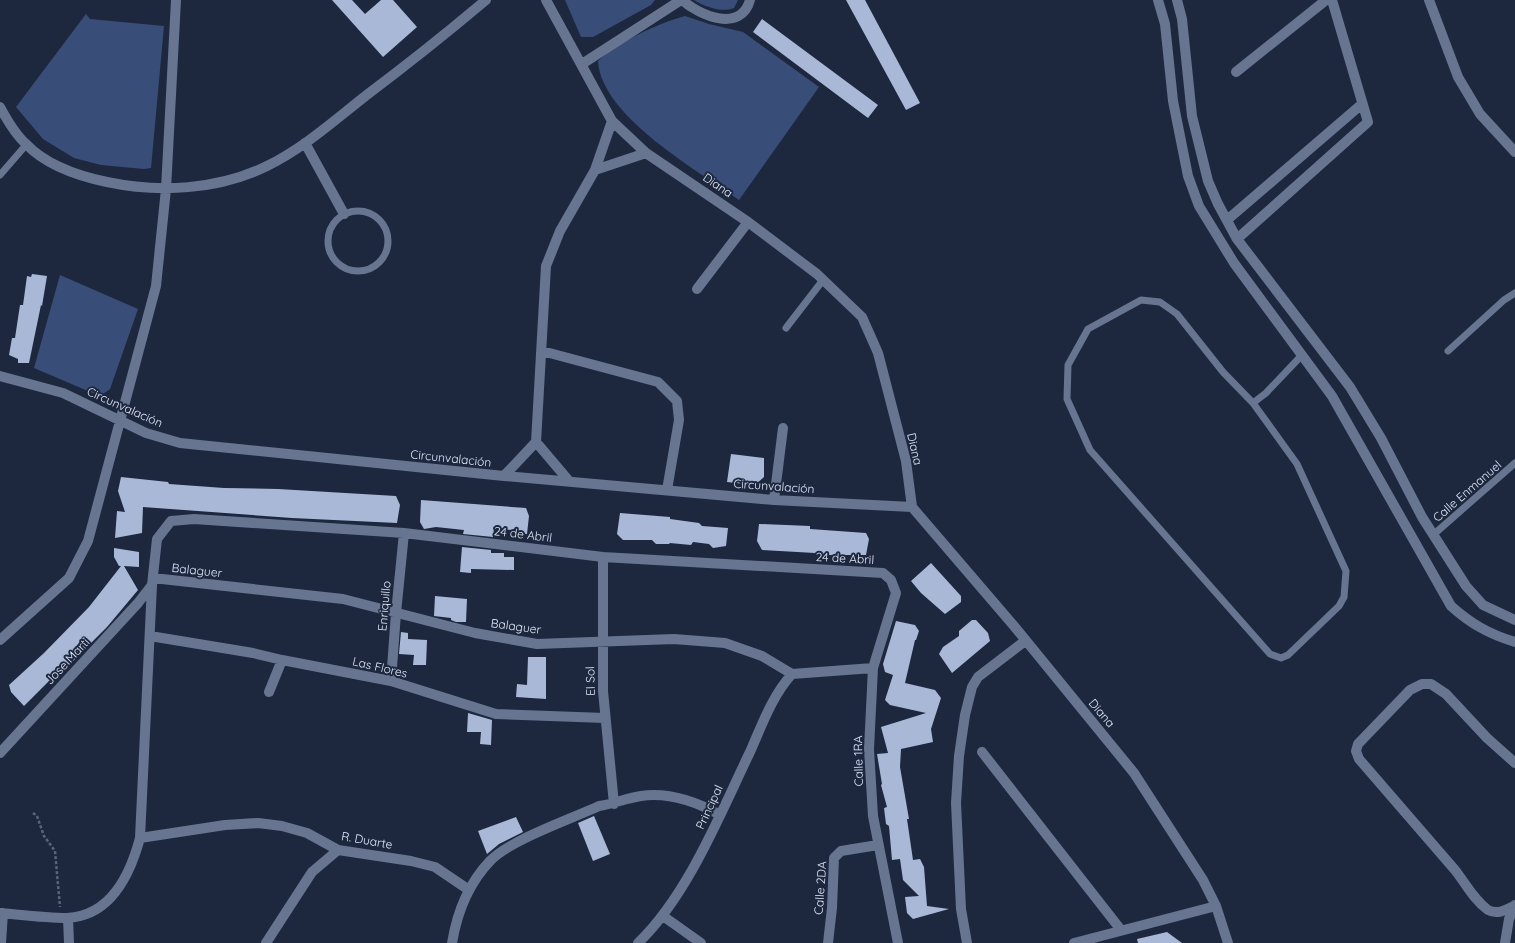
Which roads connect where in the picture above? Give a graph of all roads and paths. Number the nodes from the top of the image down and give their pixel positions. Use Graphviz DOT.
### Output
graph roads {
  1 [pos="176,0"];
  2 [pos="486,0"];
  3 [pos="546,0"];
  4 [pos="681,0"];
  5 [pos="750,0"];
  6 [pos="1158,0"];
  7 [pos="1177,0"];
  8 [pos="1326,0"];
  9 [pos="1332,0"];
  10 [pos="1429,0"];
  11 [pos="582,64"];
  12 [pos="1236,72"];
  13 [pos="1362,104"];
  14 [pos="0,107"];
  15 [pos="612,121"];
  16 [pos="305,143"];
  17 [pos="26,145"];
  18 [pos="1515,152"];
  19 [pos="646,153"];
  20 [pos="595,170"];
  21 [pos="0,175"];
  22 [pos="166,189"];
  23 [pos="344,214"];
  24 [pos="1227,220"];
  25 [pos="748,222"];
  26 [pos="1237,239"];
  27 [pos="823,280"];
  28 [pos="697,289"];
  29 [pos="1515,293"];
  30 [pos="786,328"];
  31 [pos="542,351"];
  32 [pos="1448,351"];
  33 [pos="1302,355"];
  34 [pos="0,376"];
  35 [pos="1253,402"];
  36 [pos="120,419"];
  37 [pos="783,428"];
  38 [pos="536,442"];
  39 [pos="1515,464"];
  40 [pos="504,476"];
  41 [pos="569,481"];
  42 [pos="667,490"];
  43 [pos="774,500"];
  44 [pos="912,507"];
  45 [pos="404,533"];
  46 [pos="1433,535"];
  47 [pos="603,556"];
  48 [pos="891,580"];
  49 [pos="152,582"];
  50 [pos="396,613"];
  51 [pos="1515,620"];
  52 [pos="150,636"];
  53 [pos="0,640"];
  54 [pos="603,641"];
  55 [pos="1025,641"];
  56 [pos="1515,642"];
  57 [pos="282,660"];
  58 [pos="873,668"];
  59 [pos="792,674"];
  60 [pos="391,681"];
  61 [pos="270,692"];
  62 [pos="604,718"];
  63 [pos="982,752"];
  64 [pos="0,753"];
  65 [pos="1515,763"];
  66 [pos="614,804"];
  67 [pos="33,813"];
  68 [pos="720,815"];
  69 [pos="140,838"];
  70 [pos="878,845"];
  71 [pos="338,850"];
  72 [pos="468,890"];
  73 [pos="1514,905"];
  74 [pos="1216,906"];
  75 [pos="1,913"];
  76 [pos="663,916"];
  77 [pos="63,917"];
  78 [pos="1121,930"];
  79 [pos="1,943"];
  80 [pos="68,943"];
  81 [pos="266,943"];
  82 [pos="452,943"];
  83 [pos="638,943"];
  84 [pos="701,943"];
  85 [pos="828,943"];
  86 [pos="898,943"];
  87 [pos="967,943"];
  88 [pos="1074,943"];
  89 [pos="1228,943"];
  90 [pos="1505,943"];
  1 -- 22 [label="street"];
  2 -- 16 [label="street"];
  3 -- 11 [label="street, Diana"];
  4 -- 5 [label="street"];
  4 -- 11 [label="street"];
  6 -- 33 [label="street"];
  7 -- 24 [label="street"];
  8 -- 12 [label="street"];
  9 -- 13 [label="street"];
  10 -- 18 [label="street"];
  11 -- 15 [label="street, Diana"];
  13 -- 24 [label="street"];
  13 -- 26 [label="street"];
  14 -- 17 [label="street"];
  15 -- 19 [label="street, Diana"];
  15 -- 20 [label="street"];
  16 -- 22 [label="street"];
  16 -- 23 [label="street"];
  17 -- 21 [label="lane"];
  17 -- 22 [label="street"];
  19 -- 20 [label="street"];
  19 -- 25 [label="street, Diana"];
  20 -- 31 [label="street"];
  22 -- 36 [label="street"];
  23 -- 23 [label="lane"];
  24 -- 26 [label="street"];
  25 -- 27 [label="street, Diana"];
  25 -- 28 [label="street"];
  26 -- 46 [label="street"];
  27 -- 30 [label="lane"];
  27 -- 44 [label="street, Diana"];
  29 -- 32 [label="lane"];
  31 -- 38 [label="street"];
  31 -- 42 [label="street"];
  33 -- 35 [label="lane"];
  33 -- 56 [label="street"];
  34 -- 36 [label="street, Circunvalación"];
  35 -- 35 [label="lane"];
  36 -- 40 [label="street, Circunvalación"];
  36 -- 53 [label="street"];
  37 -- 43 [label="street"];
  38 -- 40 [label="street"];
  38 -- 41 [label="street"];
  39 -- 46 [label="lane, Calle Enmanuel"];
  40 -- 41 [label="street, Circunvalación"];
  41 -- 42 [label="street, Circunvalación"];
  42 -- 43 [label="street, Circunvalación"];
  43 -- 44 [label="street, Circunvalación"];
  44 -- 55 [label="street, Diana"];
  45 -- 47 [label="street, 24 de Abril"];
  45 -- 49 [label="street, 24 de Abril"];
  45 -- 50 [label="street, Enriquillo"];
  46 -- 51 [label="street"];
  47 -- 48 [label="street, 24 de Abril"];
  47 -- 54 [label="street, El Sol"];
  48 -- 58 [label="street, Calle 1RA"];
  49 -- 50 [label="street, Balaguer"];
  49 -- 52 [label="street"];
  49 -- 64 [label="street, Jose Marti"];
  50 -- 54 [label="street, Balaguer"];
  50 -- 60 [label="street, Enriquillo"];
  52 -- 57 [label="street, Las Flores"];
  52 -- 69 [label="street"];
  54 -- 59 [label="street, Balaguer"];
  54 -- 62 [label="street, El Sol"];
  55 -- 74 [label="street, Diana"];
  55 -- 87 [label="street"];
  57 -- 60 [label="street, Las Flores"];
  57 -- 61 [label="street"];
  58 -- 59 [label="street"];
  58 -- 70 [label="street, Calle 1RA"];
  59 -- 68 [label="street, Principal"];
  60 -- 62 [label="street, Las Flores"];
  62 -- 66 [label="street, El Sol"];
  63 -- 78 [label="street"];
  65 -- 73 [label="street"];
  66 -- 68 [label="street"];
  66 -- 72 [label="street"];
  67 -- 77 [label="path"];
  68 -- 76 [label="street, Principal"];
  69 -- 71 [label="street, R. Duarte"];
  69 -- 77 [label="street"];
  70 -- 85 [label="street, Calle 2DA"];
  70 -- 86 [label="street, Calle 1RA"];
  71 -- 72 [label="street, R. Duarte"];
  71 -- 81 [label="street"];
  72 -- 82 [label="street"];
  73 -- 90 [label="street"];
  74 -- 78 [label="street"];
  74 -- 89 [label="street, Diana"];
  75 -- 77 [label="street"];
  75 -- 79 [label="street"];
  76 -- 83 [label="street, Principal"];
  76 -- 84 [label="street"];
  77 -- 80 [label="street"];
  78 -- 88 [label="street"];
}
